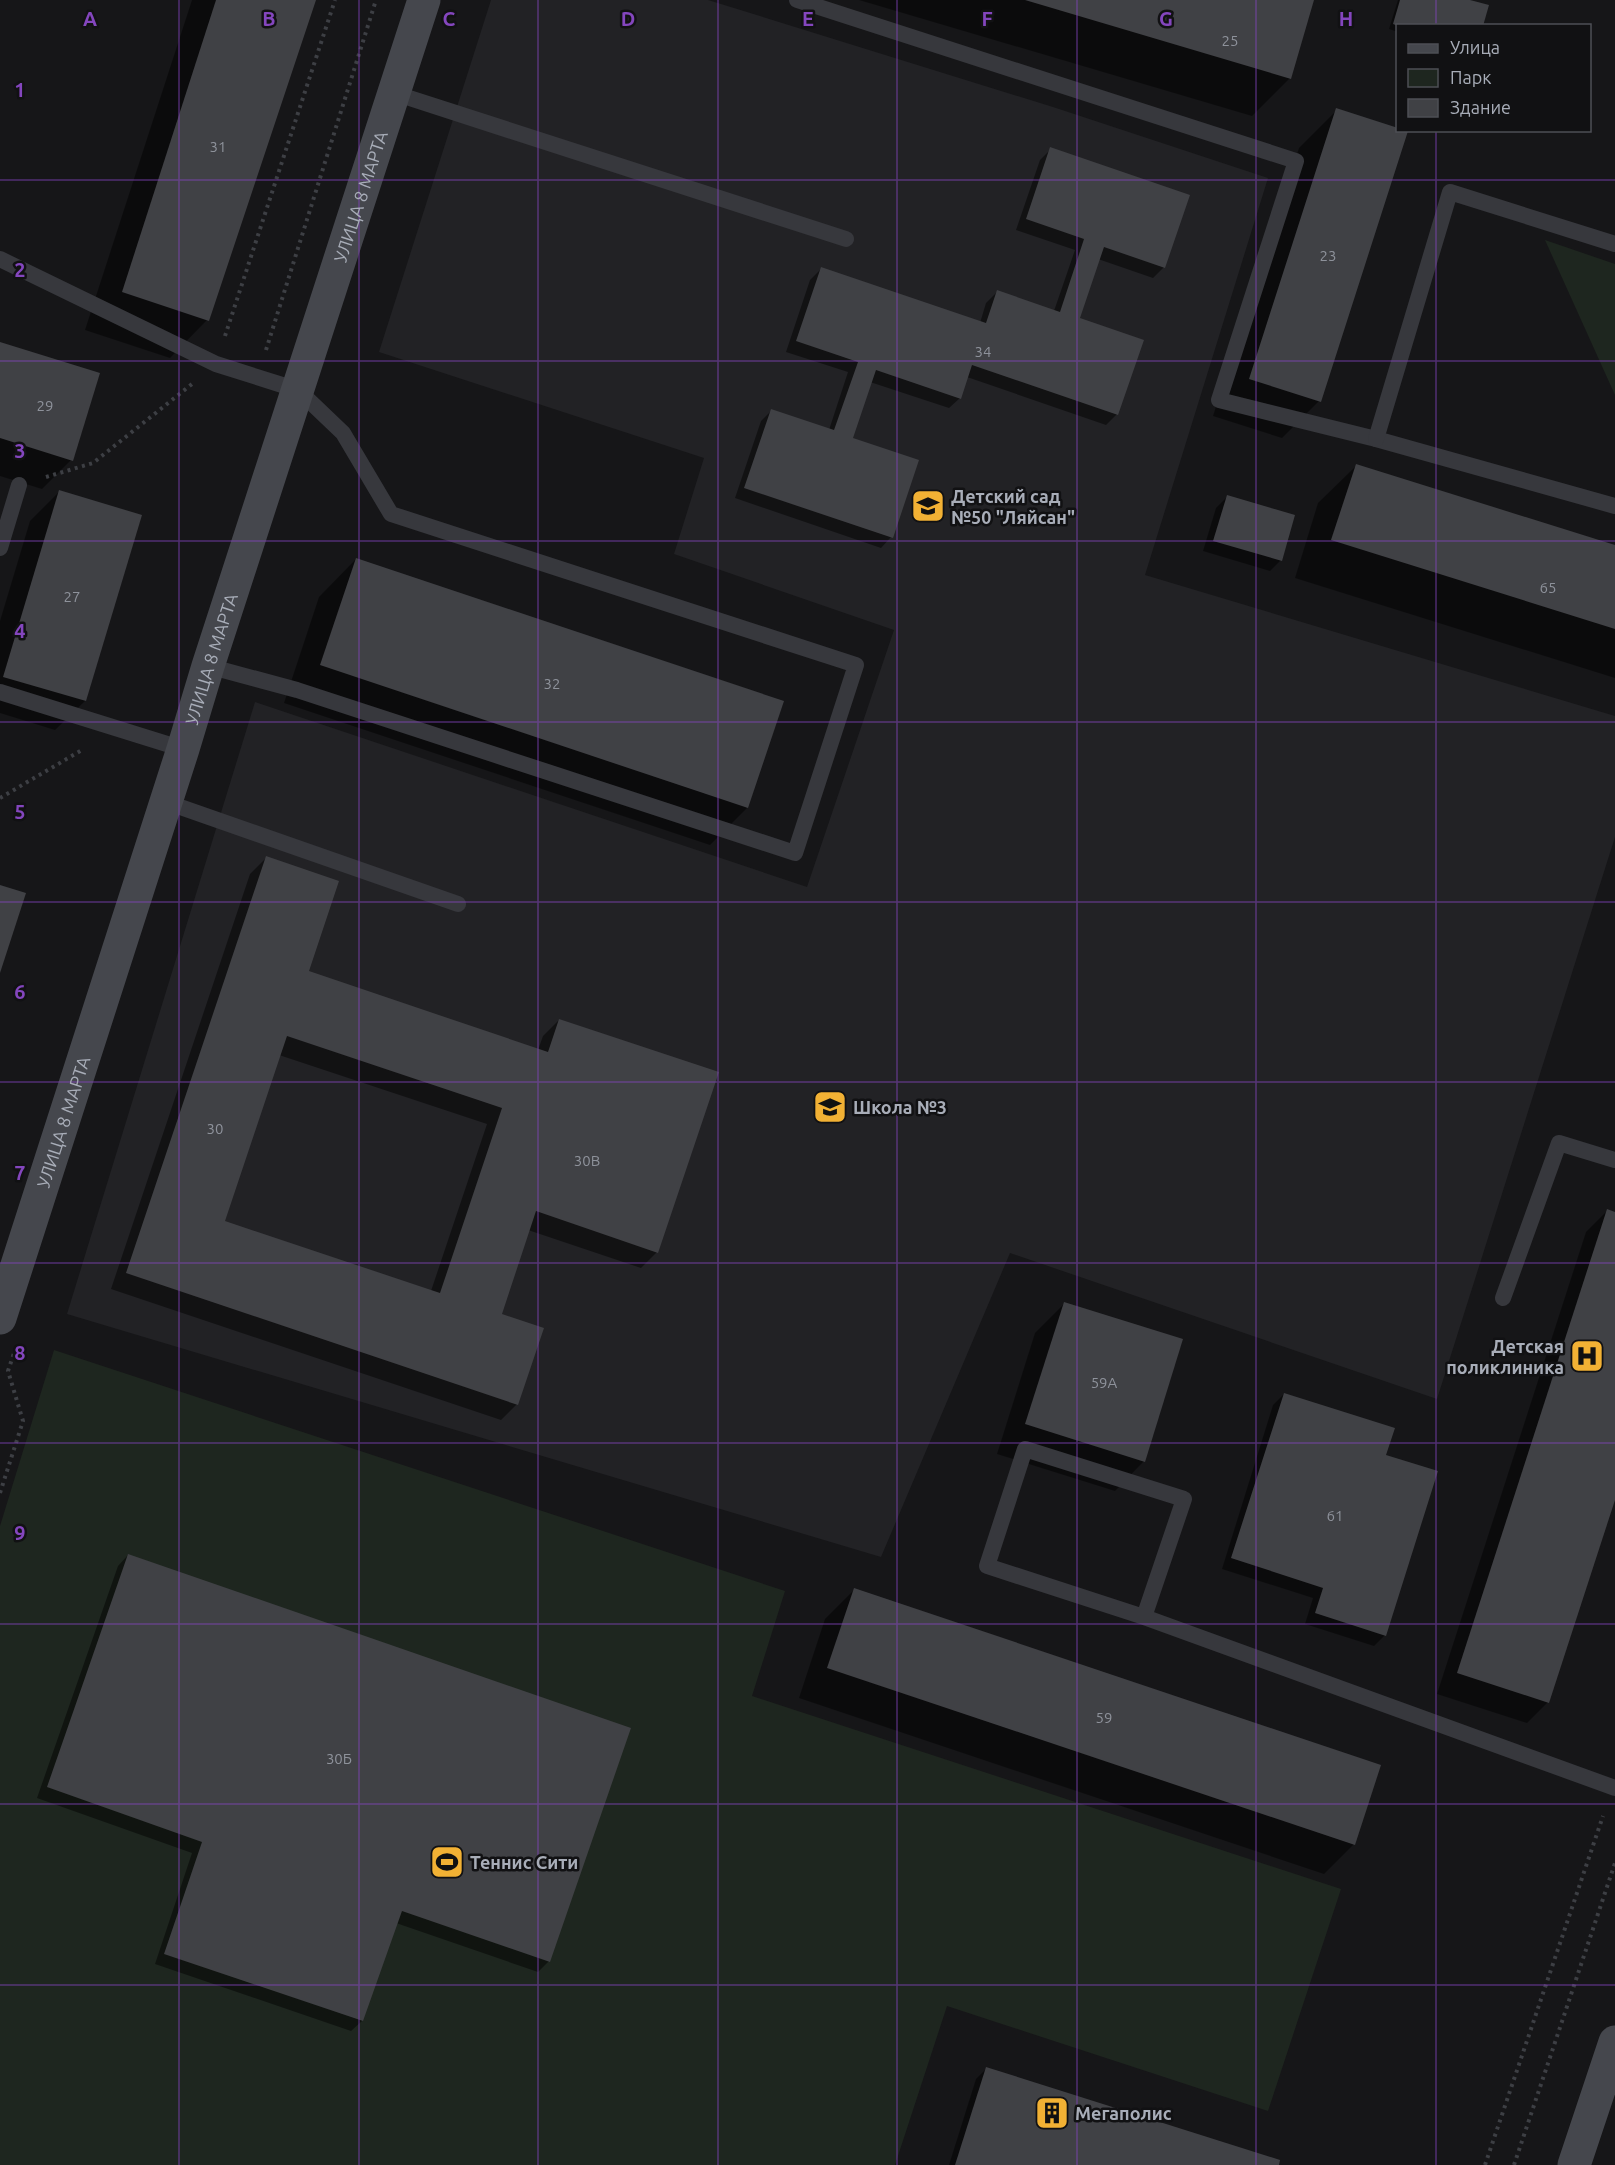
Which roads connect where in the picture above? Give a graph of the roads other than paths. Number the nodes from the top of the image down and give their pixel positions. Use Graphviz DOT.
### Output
graph roads {
  1 [pos="424,0"];
  2 [pos="797,0"];
  3 [pos="394,93"];
  4 [pos="846,238"];
  5 [pos="1615,244"];
  6 [pos="0,259"];
  7 [pos="298,390"];
  8 [pos="1376,439"];
  9 [pos="19,485"];
  10 [pos="1615,506"];
  11 [pos="0,548"];
  12 [pos="208,666"];
  13 [pos="0,692"];
  14 [pos="183,749"];
  15 [pos="166,802"];
  16 [pos="458,904"];
  17 [pos="1615,1160"];
  18 [pos="1503,1298"];
  19 [pos="0,1318"];
  20 [pos="1144,1617"];
  21 [pos="1614,1788"];
  22 [pos="1615,2042"];
  23 [pos="1574,2165"];
  1 -- 3 [label="street, УЛИЦА 8 МАРТА"];
  2 -- 8 [label="lane"];
  3 -- 4 [label="lane"];
  3 -- 7 [label="street, УЛИЦА 8 МАРТА"];
  5 -- 8 [label="lane"];
  6 -- 7 [label="lane"];
  7 -- 12 [label="street, УЛИЦА 8 МАРТА"];
  7 -- 12 [label="lane"];
  8 -- 10 [label="lane"];
  9 -- 11 [label="lane"];
  12 -- 14 [label="street, УЛИЦА 8 МАРТА"];
  13 -- 14 [label="lane"];
  14 -- 15 [label="street, УЛИЦА 8 МАРТА"];
  15 -- 16 [label="lane"];
  15 -- 19 [label="street, УЛИЦА 8 МАРТА"];
  17 -- 18 [label="lane"];
  20 -- 20 [label="lane"];
  20 -- 21 [label="lane"];
  22 -- 23 [label="street"];
}
